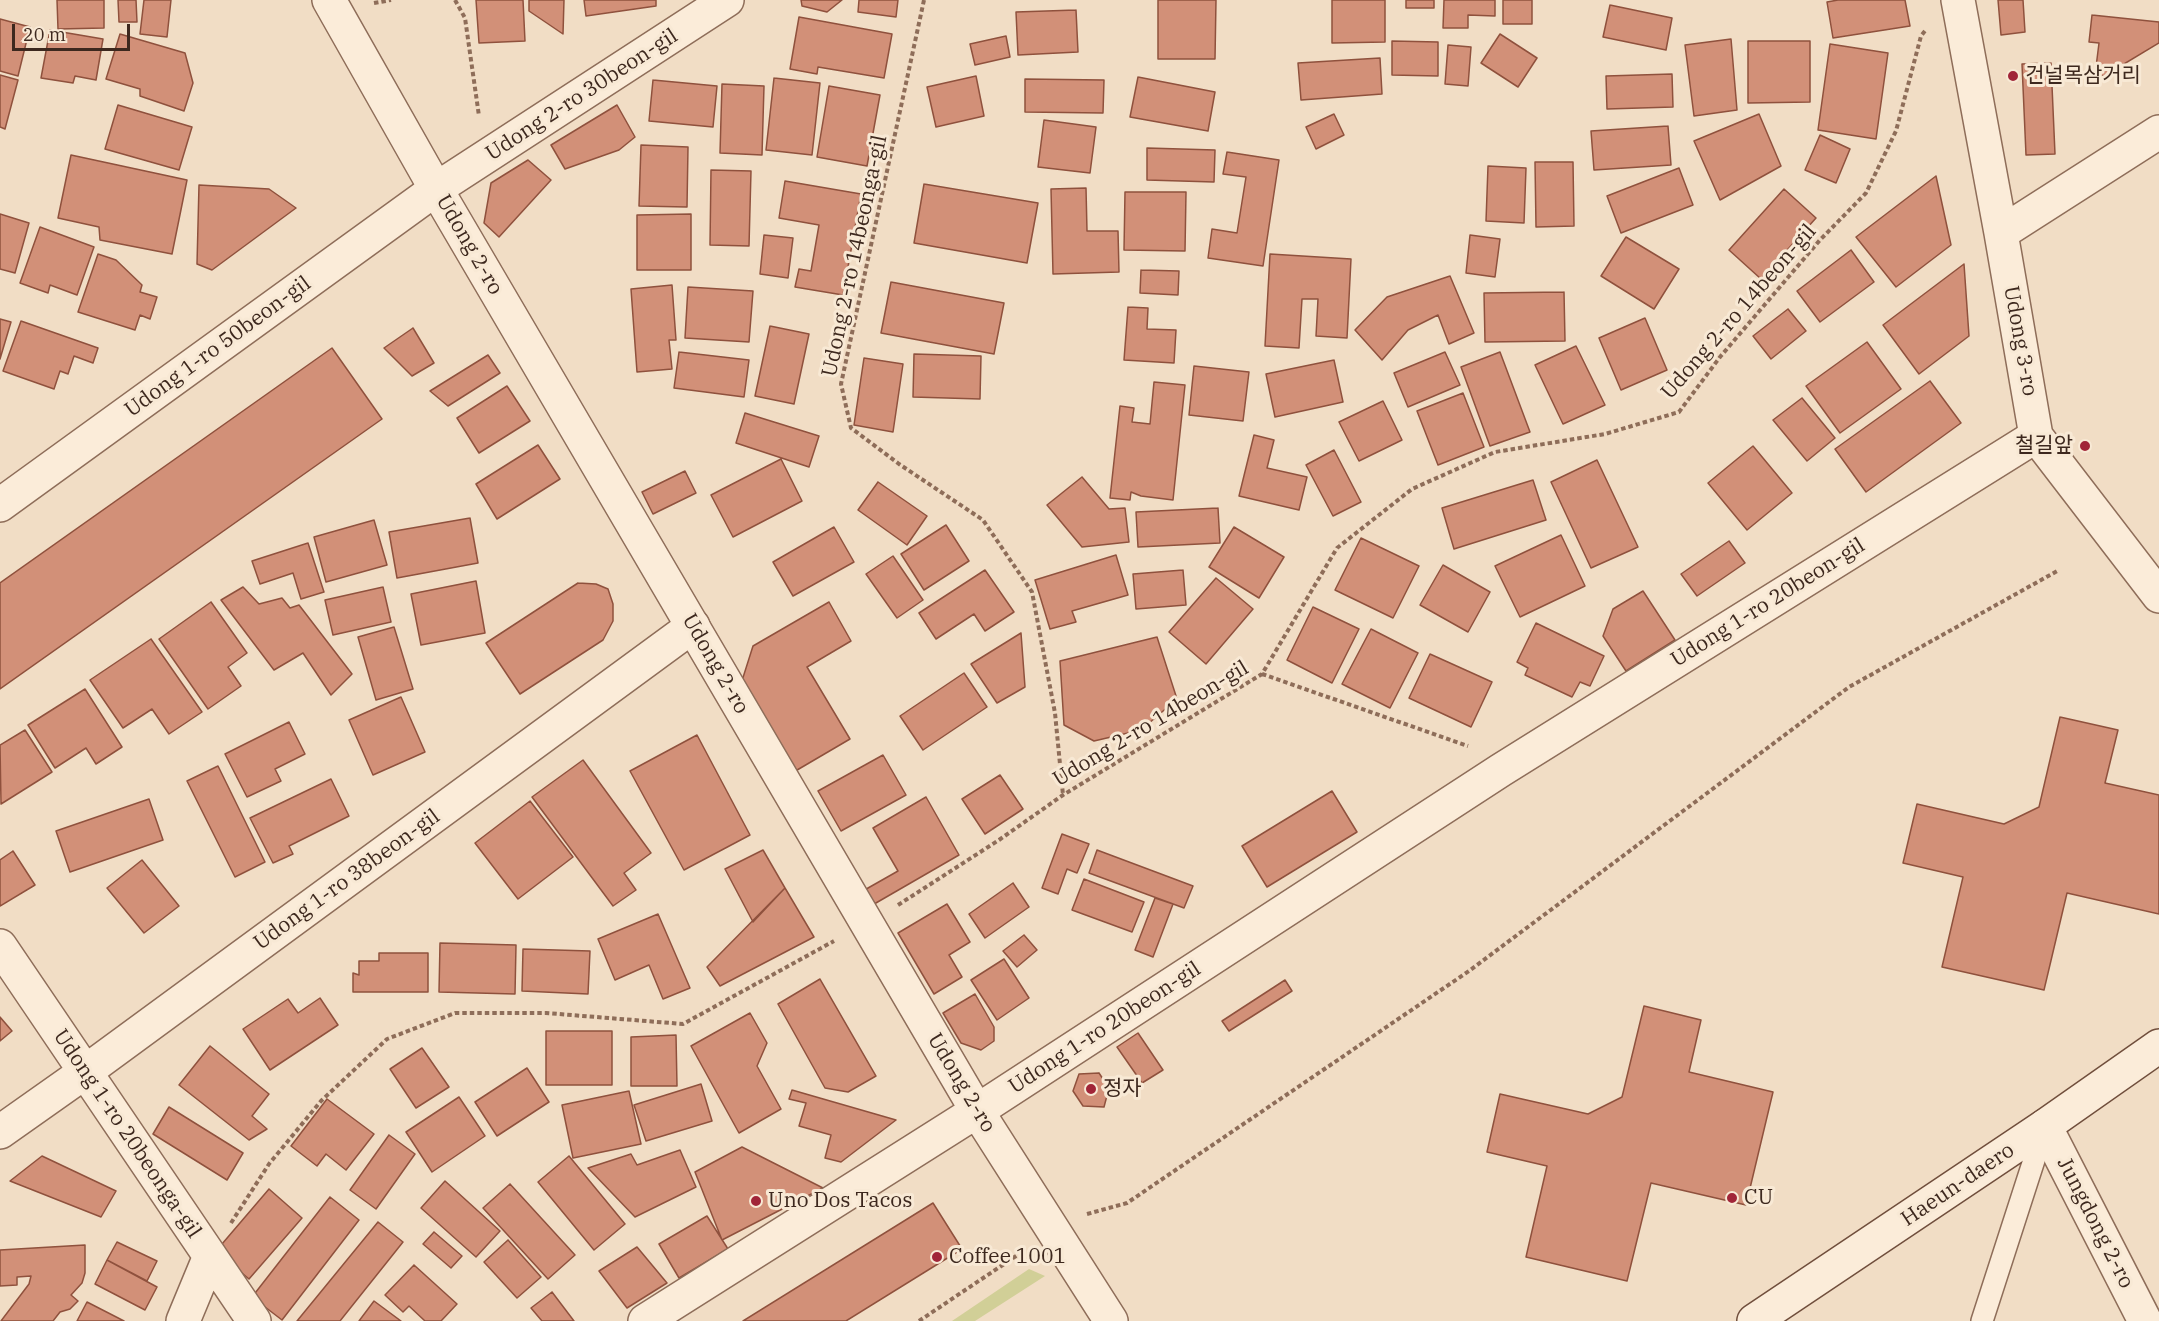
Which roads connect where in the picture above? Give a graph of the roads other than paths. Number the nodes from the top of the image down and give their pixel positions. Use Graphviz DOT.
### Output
graph roads {
  1 [pos="329,0"];
  2 [pos="727,0"];
  3 [pos="1958,0"];
  4 [pos="2159,132"];
  5 [pos="436,189"];
  6 [pos="2001,232"];
  7 [pos="2036,436"];
  8 [pos="0,505"];
  9 [pos="2159,596"];
  10 [pos="693,626"];
  11 [pos="0,946"];
  12 [pos="2159,1046"];
  13 [pos="85,1072"];
  14 [pos="977,1111"];
  15 [pos="2045,1126"];
  16 [pos="0,1132"];
  17 [pos="210,1256"];
  18 [pos="183,1321"];
  19 [pos="254,1321"];
  20 [pos="645,1321"];
  21 [pos="1111,1321"];
  22 [pos="1755,1321"];
  23 [pos="1982,1321"];
  24 [pos="2145,1321"];
  1 -- 5 [label="street, Udong 2-ro"];
  2 -- 5 [label="street, Udong 2-ro 30beon-gil"];
  3 -- 6 [label="street, Udong 3-ro"];
  4 -- 6 [label="street"];
  5 -- 8 [label="street, Udong 1-ro 50beon-gil"];
  5 -- 10 [label="street, Udong 2-ro"];
  6 -- 7 [label="street, Udong 3-ro"];
  7 -- 9 [label="street, Udong 3-ro"];
  7 -- 14 [label="street, Udong 1-ro 20beon-gil"];
  10 -- 13 [label="street, Udong 1-ro 38beon-gil"];
  10 -- 14 [label="street, Udong 2-ro"];
  11 -- 13 [label="street, Udong 1-ro 20beonga-gil"];
  12 -- 15 [label="street, Haeun-daero"];
  13 -- 16 [label="street, Udong 1-ro 38beon-gil"];
  13 -- 17 [label="street, Udong 1-ro 20beonga-gil"];
  14 -- 20 [label="street, Udong 1-ro 20beon-gil"];
  14 -- 21 [label="street, Udong 2-ro"];
  15 -- 22 [label="street, Haeun-daero"];
  15 -- 23 [label="lane"];
  15 -- 24 [label="street, Jungdong 2-ro"];
  17 -- 18 [label="street"];
  17 -- 19 [label="street, Udong 1-ro 20beonga-gil"];
}
